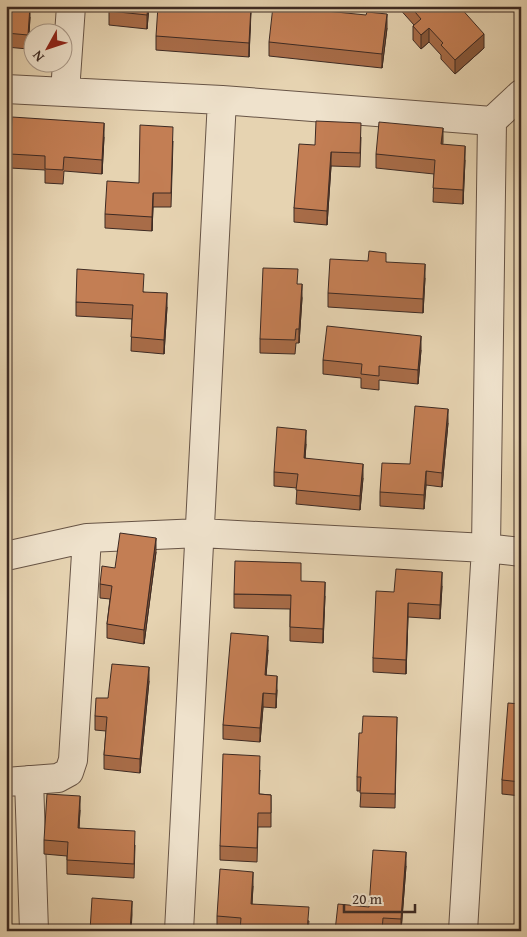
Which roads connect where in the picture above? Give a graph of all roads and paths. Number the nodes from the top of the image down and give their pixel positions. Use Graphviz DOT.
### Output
graph roads {
  1 [pos="71,6"];
  2 [pos="6,89"];
  3 [pos="66,92"];
  4 [pos="521,94"];
  5 [pos="222,100"];
  6 [pos="492,121"];
  7 [pos="200,533"];
  8 [pos="87,538"];
  9 [pos="486,548"];
  10 [pos="521,552"];
  11 [pos="6,556"];
  12 [pos="18,781"];
  13 [pos="34,931"];
  14 [pos="179,931"];
  15 [pos="463,931"];
  1 -- 3 [label="street"];
  2 -- 3 [label="street"];
  3 -- 5 [label="street"];
  4 -- 6 [label="street"];
  5 -- 6 [label="street"];
  5 -- 7 [label="street"];
  6 -- 9 [label="street"];
  7 -- 8 [label="street"];
  7 -- 9 [label="street"];
  7 -- 14 [label="street"];
  8 -- 11 [label="street"];
  8 -- 12 [label="street"];
  9 -- 10 [label="street"];
  9 -- 15 [label="street"];
  12 -- 13 [label="street"];
}
